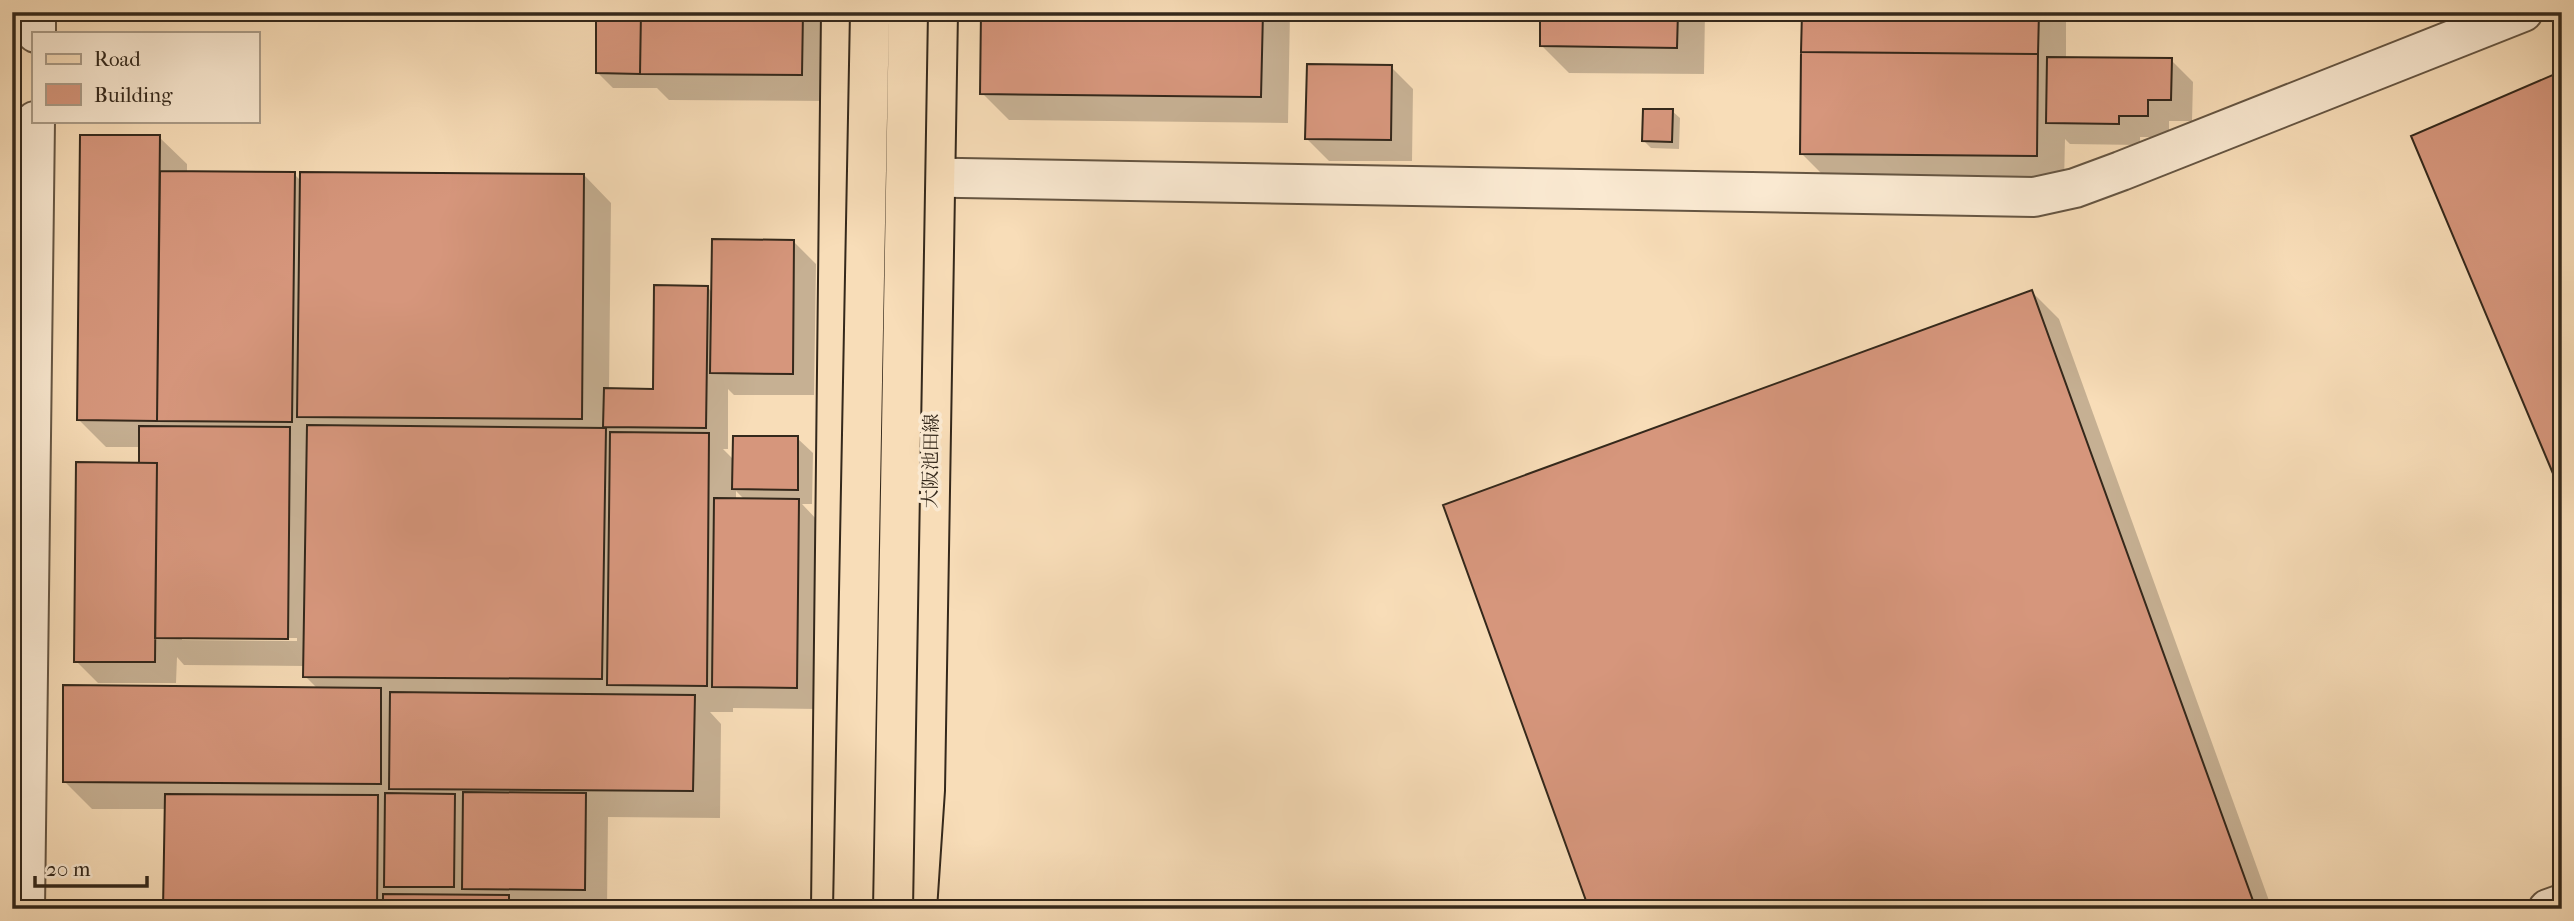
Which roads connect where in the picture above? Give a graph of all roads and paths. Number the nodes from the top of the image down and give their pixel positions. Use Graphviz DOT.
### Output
graph roads {
  1 [pos="37,12"];
  2 [pos="841,12"];
  3 [pos="870,12"];
  4 [pos="908,12"];
  5 [pos="937,12"];
  6 [pos="2523,12"];
  7 [pos="36,32"];
  8 [pos="35,122"];
  9 [pos="839,176"];
  10 [pos="935,177"];
  11 [pos="925,790"];
  12 [pos="2562,904"];
  13 [pos="25,909"];
  14 [pos="831,909"];
  15 [pos="853,909"];
  16 [pos="893,909"];
  17 [pos="917,909"];
  18 [pos="923,909"];
  19 [pos="2549,909"];
  1 -- 7 [label="street"];
  2 -- 9 [label="main road"];
  3 -- 15 [label="main road, bridge"];
  4 -- 16 [label="main road, bridge"];
  5 -- 10 [label="main road, 大阪池田線"];
  6 -- 10 [label="street"];
  8 -- 13 [label="street"];
  9 -- 10 [label="street"];
  9 -- 14 [label="main road"];
  10 -- 11 [label="main road, 大阪池田線"];
  11 -- 17 [label="main road, 大阪池田線"];
  11 -- 18 [label="street"];
  12 -- 19 [label="street"];
}
